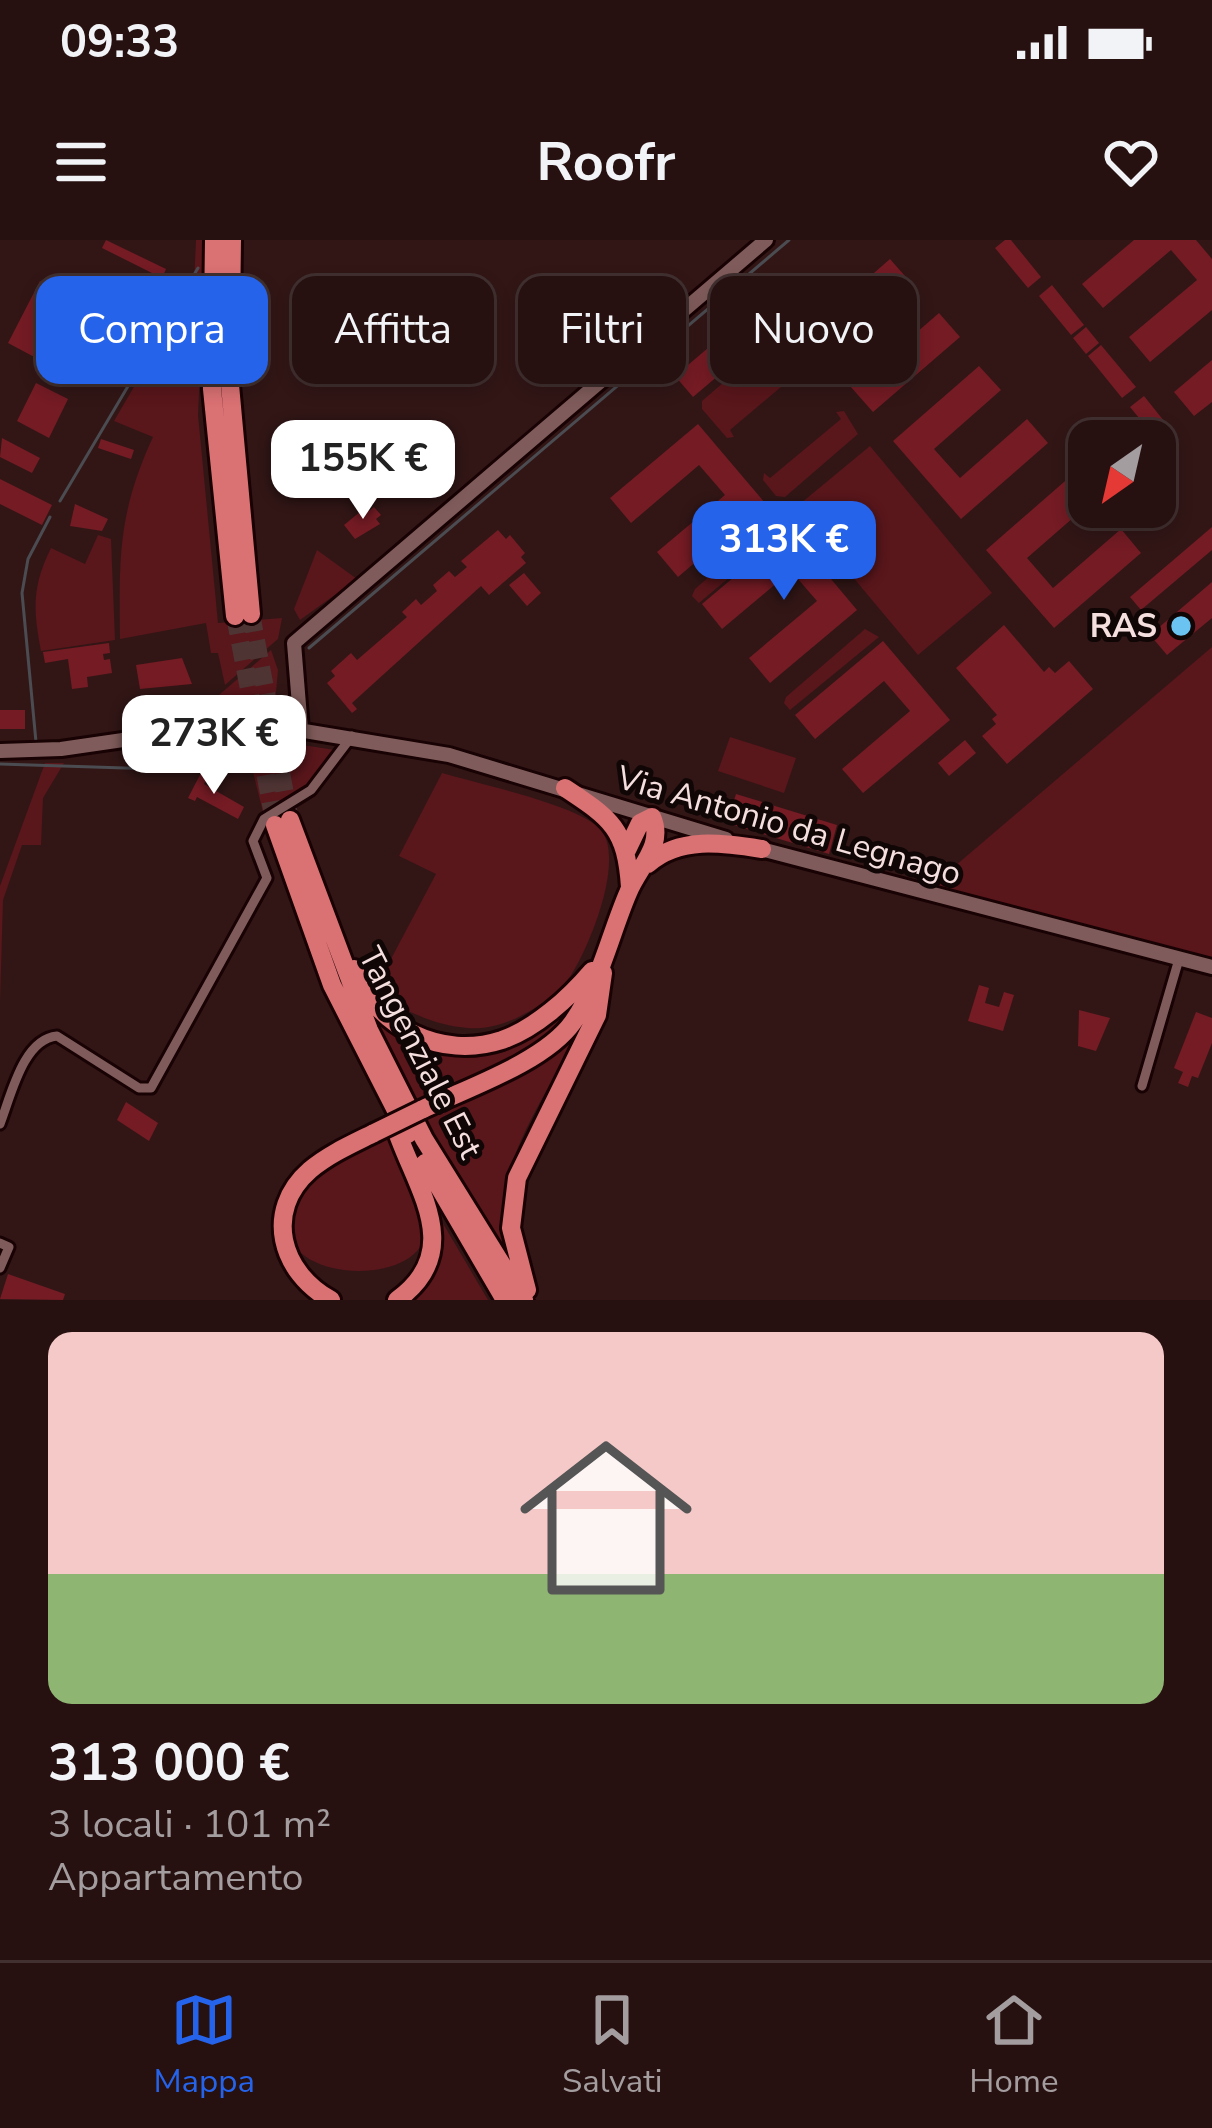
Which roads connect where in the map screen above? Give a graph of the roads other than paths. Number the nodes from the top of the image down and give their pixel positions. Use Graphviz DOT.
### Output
graph roads {
  1 [pos="214,240"];
  2 [pos="232,240"];
  3 [pos="766,240"];
  4 [pos="301,730"];
  5 [pos="352,736"];
  6 [pos="0,751"];
  7 [pos="565,788"];
  8 [pos="652,817"];
  9 [pos="762,849"];
  10 [pos="627,850"];
  11 [pos="302,856"];
  12 [pos="644,867"];
  13 [pos="630,887"];
  14 [pos="606,953"];
  15 [pos="1179,958"];
  16 [pos="1212,967"];
  17 [pos="1142,1086"];
  18 [pos="385,1095"];
  19 [pos="0,1124"];
  20 [pos="0,1243"];
  21 [pos="0,1268"];
  22 [pos="331,1300"];
  23 [pos="397,1300"];
  24 [pos="505,1300"];
  25 [pos="527,1300"];
  1 -- 2 [label="highway"];
  3 -- 4 [label="street"];
  4 -- 5 [label="street, Via Antonio da Legnago"];
  4 -- 6 [label="street, Via Antonio da Legnago"];
  5 -- 7 [label="street, Via Antonio da Legnago"];
  5 -- 19 [label="street"];
  7 -- 8 [label="street, Via Antonio da Legnago"];
  7 -- 10 [label="highway"];
  8 -- 9 [label="street, Via Antonio da Legnago"];
  8 -- 10 [label="highway"];
  8 -- 12 [label="highway"];
  9 -- 12 [label="highway"];
  9 -- 15 [label="street, Via Antonio da Legnago"];
  10 -- 13 [label="highway"];
  11 -- 14 [label="highway"];
  11 -- 18 [label="highway, Tangenziale Est"];
  11 -- 25 [label="highway, Tangenziale Est"];
  12 -- 13 [label="highway"];
  13 -- 14 [label="highway"];
  14 -- 22 [label="highway, bridge"];
  14 -- 25 [label="highway"];
  15 -- 16 [label="street, Via Antonio da Legnago"];
  15 -- 17 [label="street"];
  18 -- 23 [label="highway"];
  18 -- 24 [label="highway, Tangenziale Est"];
  20 -- 21 [label="street"];
}
